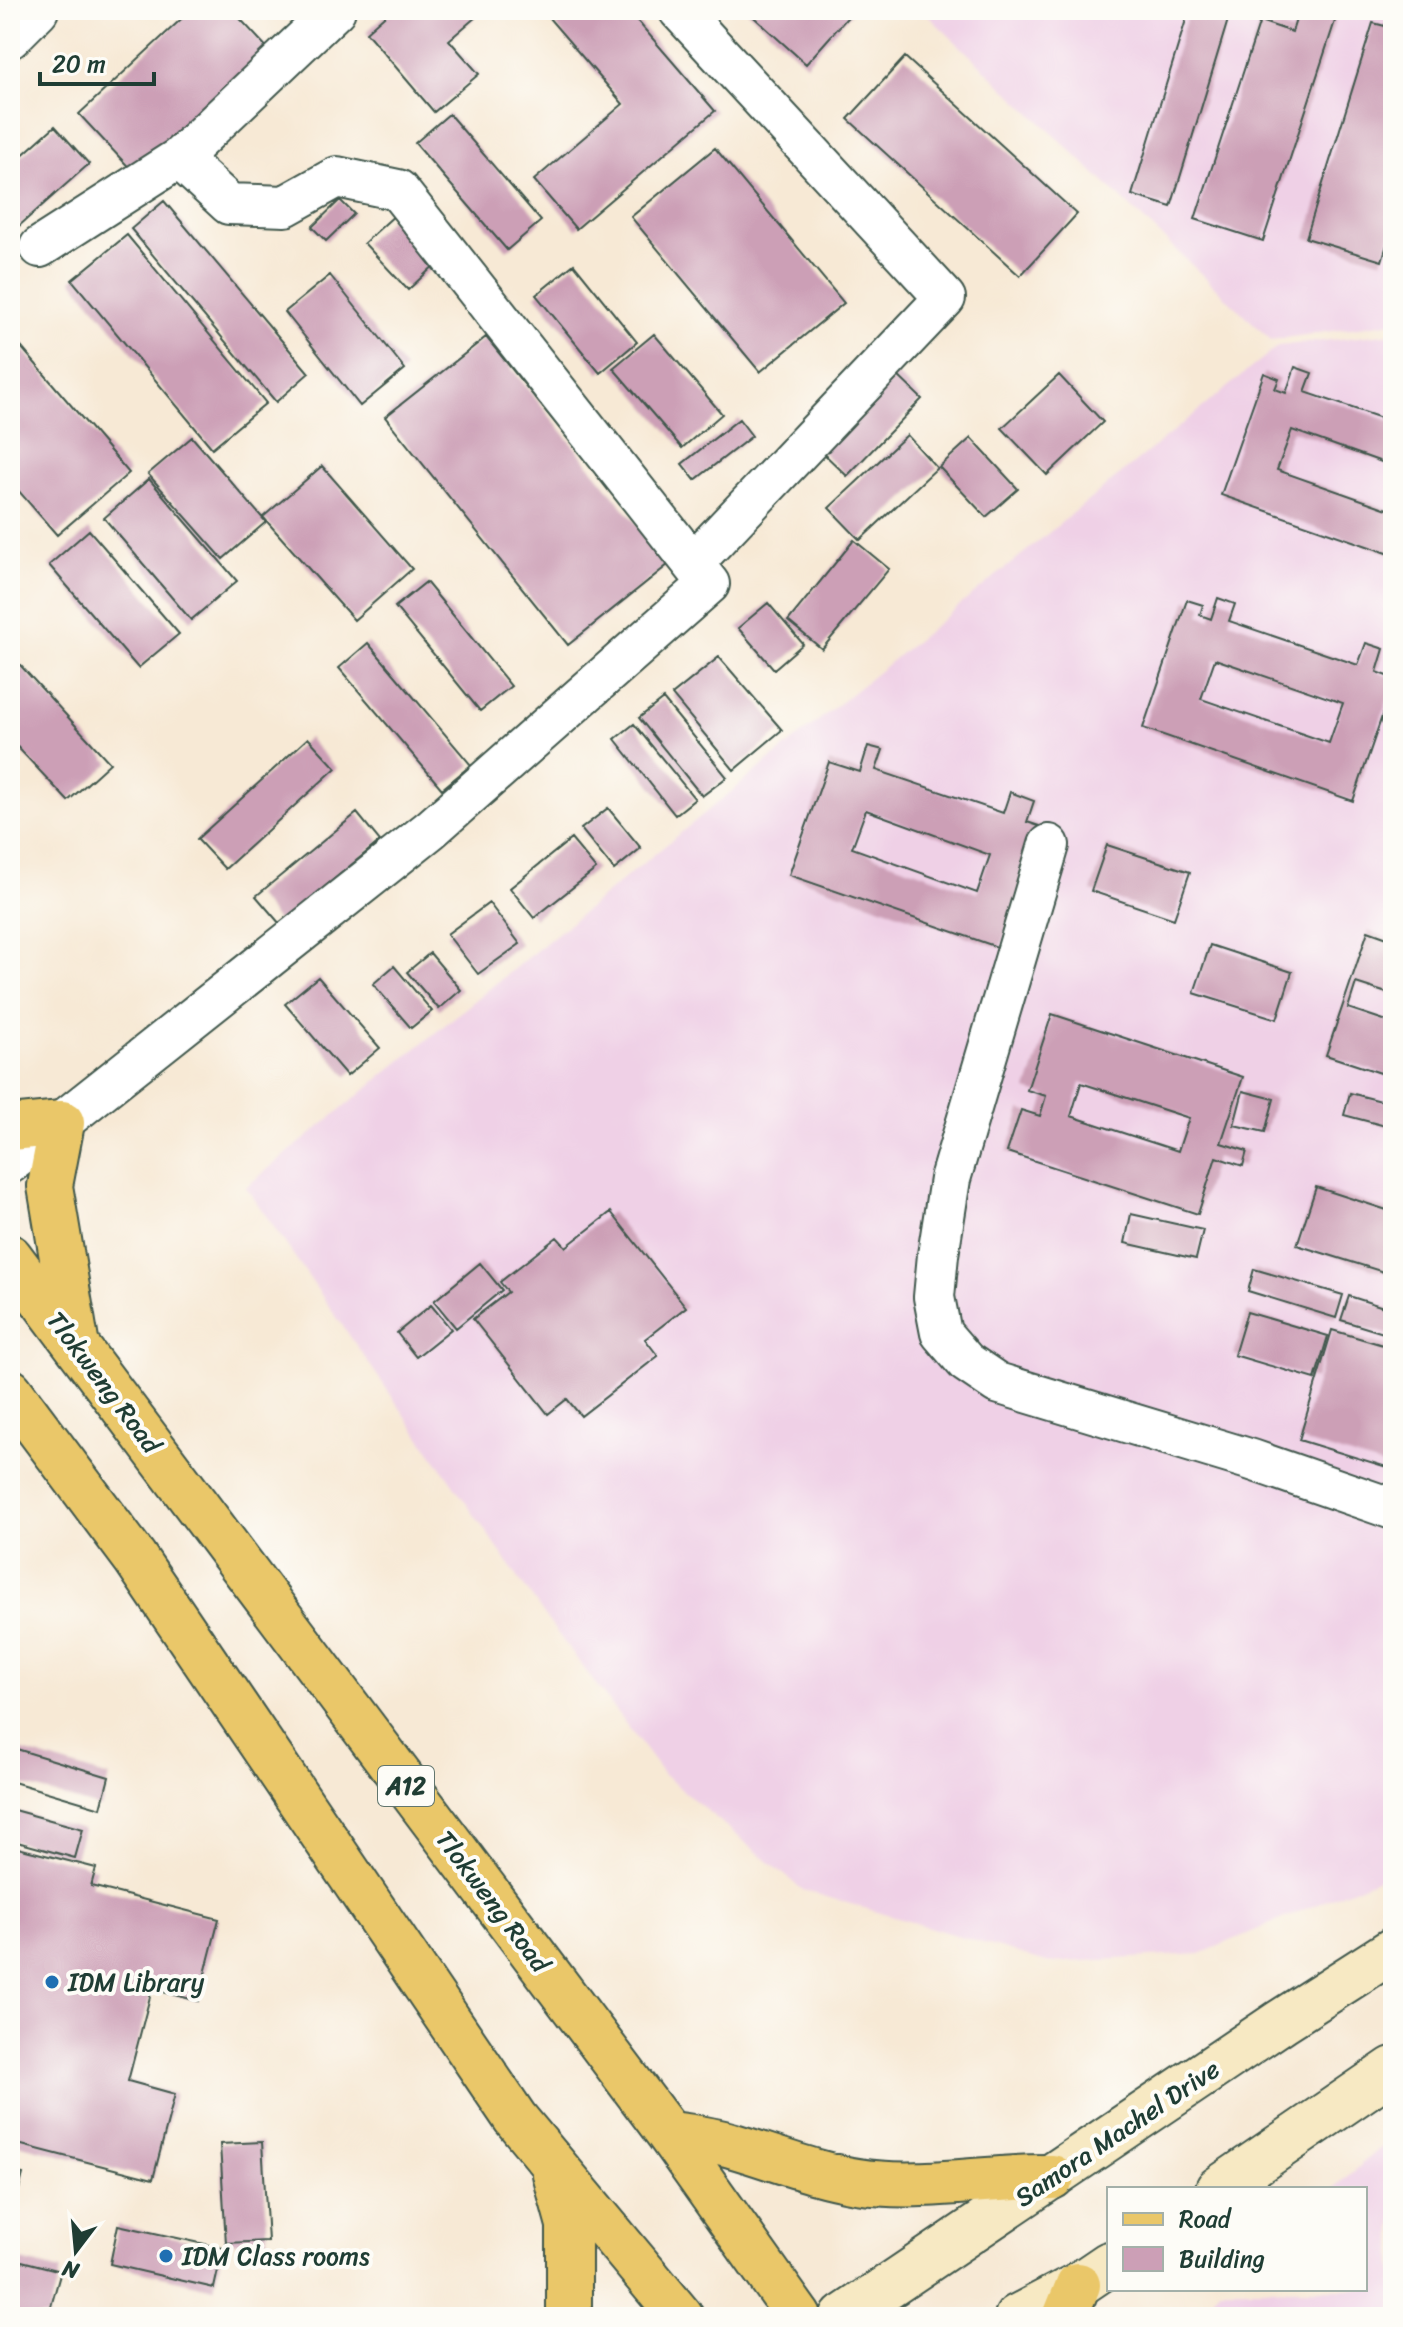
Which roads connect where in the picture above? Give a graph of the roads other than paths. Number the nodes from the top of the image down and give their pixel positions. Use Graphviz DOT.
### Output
graph roads {
  1 [pos="38,10"];
  2 [pos="335,10"];
  3 [pos="679,10"];
  4 [pos="10,38"];
  5 [pos="179,158"];
  6 [pos="40,247"];
  7 [pos="693,563"];
  8 [pos="1049,845"];
  9 [pos="62,1123"];
  10 [pos="10,1128"];
  11 [pos="10,1163"];
  12 [pos="10,1257"];
  13 [pos="76,1344"];
  14 [pos="10,1391"];
  15 [pos="1393,1509"];
  16 [pos="1393,1950"];
  17 [pos="1393,2069"];
  18 [pos="515,2118"];
  19 [pos="668,2133"];
  20 [pos="1052,2177"];
  21 [pos="1221,2187"];
  22 [pos="1084,2289"];
  23 [pos="569,2317"];
  24 [pos="681,2317"];
  25 [pos="799,2317"];
  26 [pos="843,2317"];
  27 [pos="1017,2317"];
  1 -- 4 [label="street"];
  2 -- 5 [label="street"];
  3 -- 7 [label="street"];
  5 -- 6 [label="street"];
  5 -- 7 [label="street"];
  7 -- 9 [label="street"];
  8 -- 15 [label="street"];
  9 -- 10 [label="main road"];
  9 -- 11 [label="street"];
  9 -- 13 [label="main road"];
  12 -- 13 [label="main road, Tlokweng Road / A12"];
  13 -- 19 [label="main road, Tlokweng Road / A12"];
  14 -- 18 [label="main road"];
  16 -- 20 [label="main road, Samora Machel Drive"];
  17 -- 21 [label="main road"];
  18 -- 23 [label="main road"];
  18 -- 24 [label="main road"];
  19 -- 20 [label="main road"];
  19 -- 25 [label="main road, Tlokweng Road / A12"];
  20 -- 26 [label="main road, Samora Machel Drive"];
  22 -- 27 [label="main road"];
}
